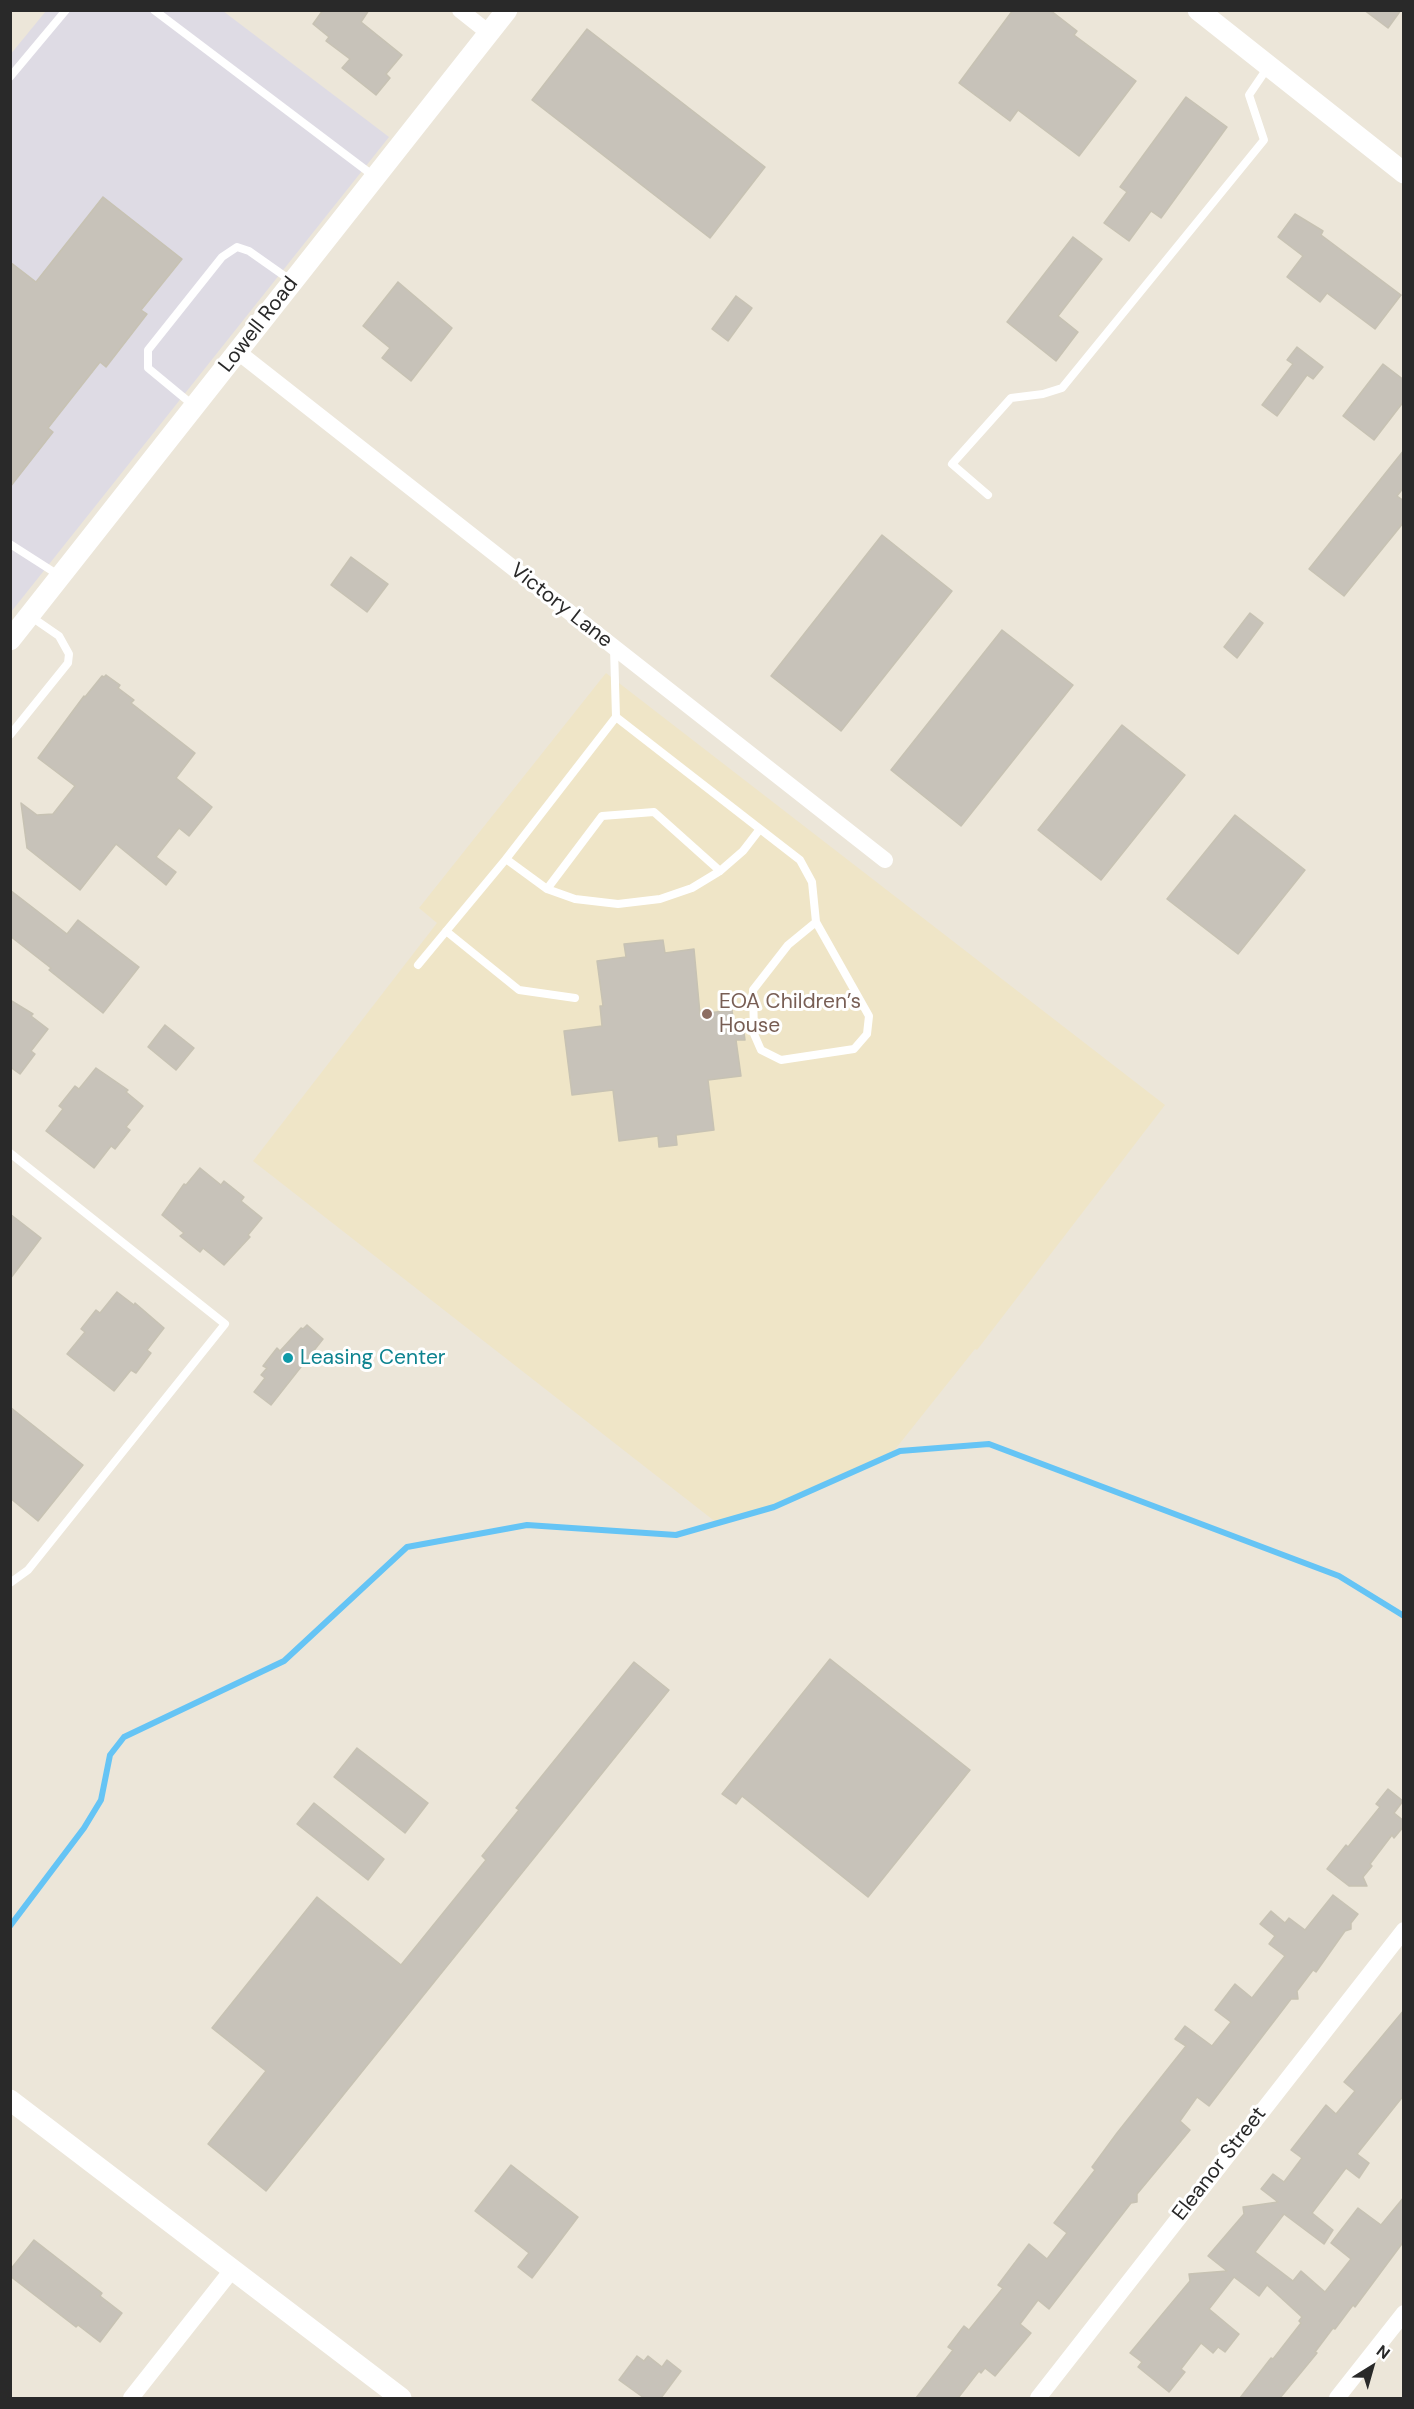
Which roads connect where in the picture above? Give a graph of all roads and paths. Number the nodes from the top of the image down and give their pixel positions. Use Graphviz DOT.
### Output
graph roads {
  1 [pos="66,10"];
  2 [pos="154,10"];
  3 [pos="460,10"];
  4 [pos="507,10"];
  5 [pos="1198,10"];
  6 [pos="489,33"];
  7 [pos="1269,66"];
  8 [pos="10,77"];
  9 [pos="1404,173"];
  10 [pos="375,178"];
  11 [pos="293,282"];
  12 [pos="238,352"];
  13 [pos="195,406"];
  14 [pos="988,495"];
  15 [pos="10,544"];
  16 [pos="61,576"];
  17 [pos="30,616"];
  18 [pos="10,640"];
  19 [pos="614,647"];
  20 [pos="616,717"];
  21 [pos="10,735"];
  22 [pos="760,829"];
  23 [pos="506,859"];
  24 [pos="885,860"];
  25 [pos="720,871"];
  26 [pos="547,889"];
  27 [pos="816,922"];
  28 [pos="446,931"];
  29 [pos="418,965"];
  30 [pos="575,998"];
  31 [pos="10,1153"];
  32 [pos="10,1583"];
  33 [pos="1404,1930"];
  34 [pos="10,2100"];
  35 [pos="232,2270"];
  36 [pos="1404,2313"];
  37 [pos="131,2398"];
  38 [pos="401,2398"];
  39 [pos="1038,2398"];
  40 [pos="1337,2398"];
  1 -- 8 [label="lane"];
  2 -- 10 [label="lane"];
  3 -- 6 [label="street"];
  4 -- 6 [label="street, Lowell Road"];
  5 -- 7 [label="street"];
  6 -- 10 [label="street, Lowell Road"];
  7 -- 9 [label="street"];
  7 -- 14 [label="lane"];
  10 -- 11 [label="street, Lowell Road"];
  11 -- 12 [label="street, Lowell Road"];
  11 -- 13 [label="lane"];
  12 -- 13 [label="street, Lowell Road"];
  12 -- 19 [label="street, Victory Lane"];
  13 -- 16 [label="street, Lowell Road"];
  15 -- 16 [label="lane"];
  16 -- 17 [label="street, Lowell Road"];
  17 -- 18 [label="street, Lowell Road"];
  17 -- 21 [label="lane"];
  19 -- 20 [label="lane"];
  19 -- 24 [label="street, Victory Lane"];
  20 -- 22 [label="lane"];
  20 -- 23 [label="lane"];
  22 -- 25 [label="lane"];
  22 -- 27 [label="lane"];
  23 -- 26 [label="lane"];
  23 -- 28 [label="lane"];
  25 -- 26 [label="lane"];
  25 -- 26 [label="lane"];
  27 -- 27 [label="lane"];
  28 -- 29 [label="lane"];
  28 -- 30 [label="lane"];
  31 -- 32 [label="lane"];
  33 -- 39 [label="street, Eleanor Street"];
  34 -- 35 [label="street"];
  35 -- 37 [label="street"];
  35 -- 38 [label="street"];
  36 -- 40 [label="street"];
}
